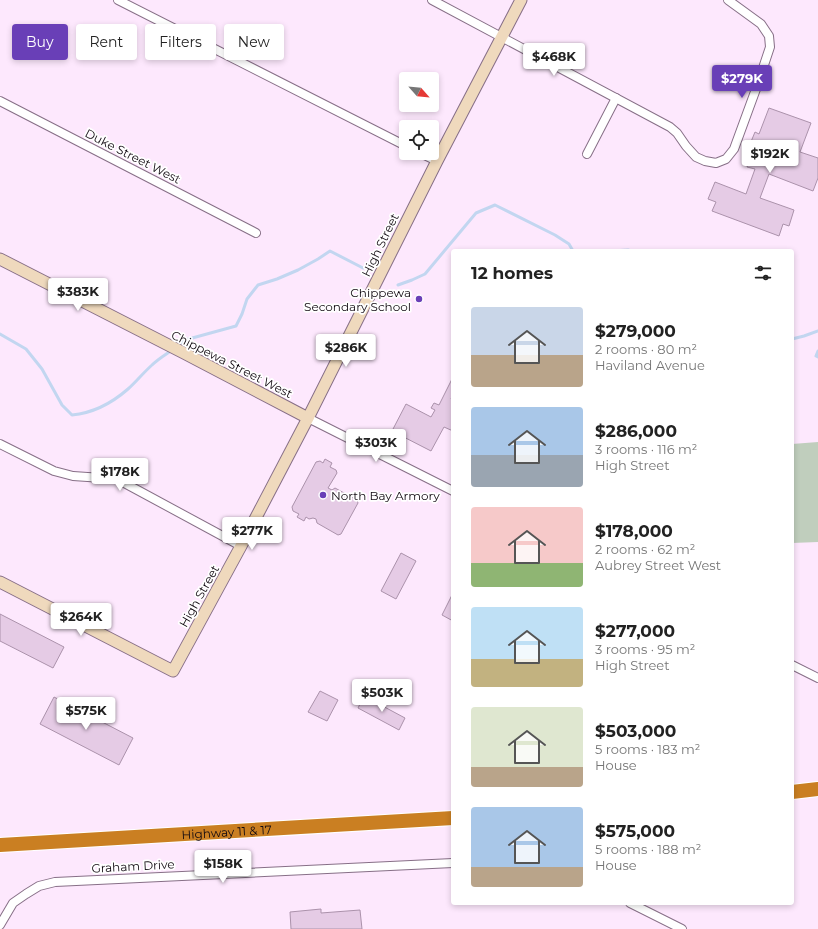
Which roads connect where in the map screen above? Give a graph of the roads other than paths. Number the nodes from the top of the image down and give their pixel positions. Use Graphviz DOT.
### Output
graph roads {
  1 [pos="118,0"];
  2 [pos="432,0"];
  3 [pos="521,0"];
  4 [pos="728,0"];
  5 [pos="502,37"];
  6 [pos="616,98"];
  7 [pos="0,101"];
  8 [pos="399,142"];
  9 [pos="587,154"];
  10 [pos="436,161"];
  11 [pos="256,233"];
  12 [pos="0,260"];
  13 [pos="308,418"];
  14 [pos="0,444"];
  15 [pos="451,491"];
  16 [pos="241,546"];
  17 [pos="0,582"];
  18 [pos="794,666"];
  19 [pos="818,678"];
  20 [pos="818,789"];
  21 [pos="794,792"];
  22 [pos="451,818"];
  23 [pos="0,845"];
  24 [pos="451,863"];
  25 [pos="634,905"];
  26 [pos="0,925"];
  27 [pos="682,929"];
  1 -- 8 [label="street"];
  2 -- 5 [label="street"];
  3 -- 5 [label="street, High Street"];
  4 -- 6 [label="street"];
  5 -- 6 [label="street"];
  5 -- 10 [label="street, High Street"];
  6 -- 9 [label="street"];
  7 -- 11 [label="street, Duke Street West"];
  10 -- 13 [label="street, High Street"];
  12 -- 13 [label="street, Chippewa Street West"];
  13 -- 15 [label="street, Chippewa Street West"];
  13 -- 16 [label="street, High Street"];
  14 -- 16 [label="street"];
  16 -- 17 [label="street, High Street"];
  18 -- 19 [label="street"];
  20 -- 21 [label="highway"];
  22 -- 23 [label="highway, Highway 11 & 17"];
  24 -- 26 [label="street, Graham Drive"];
  25 -- 27 [label="street"];
}
